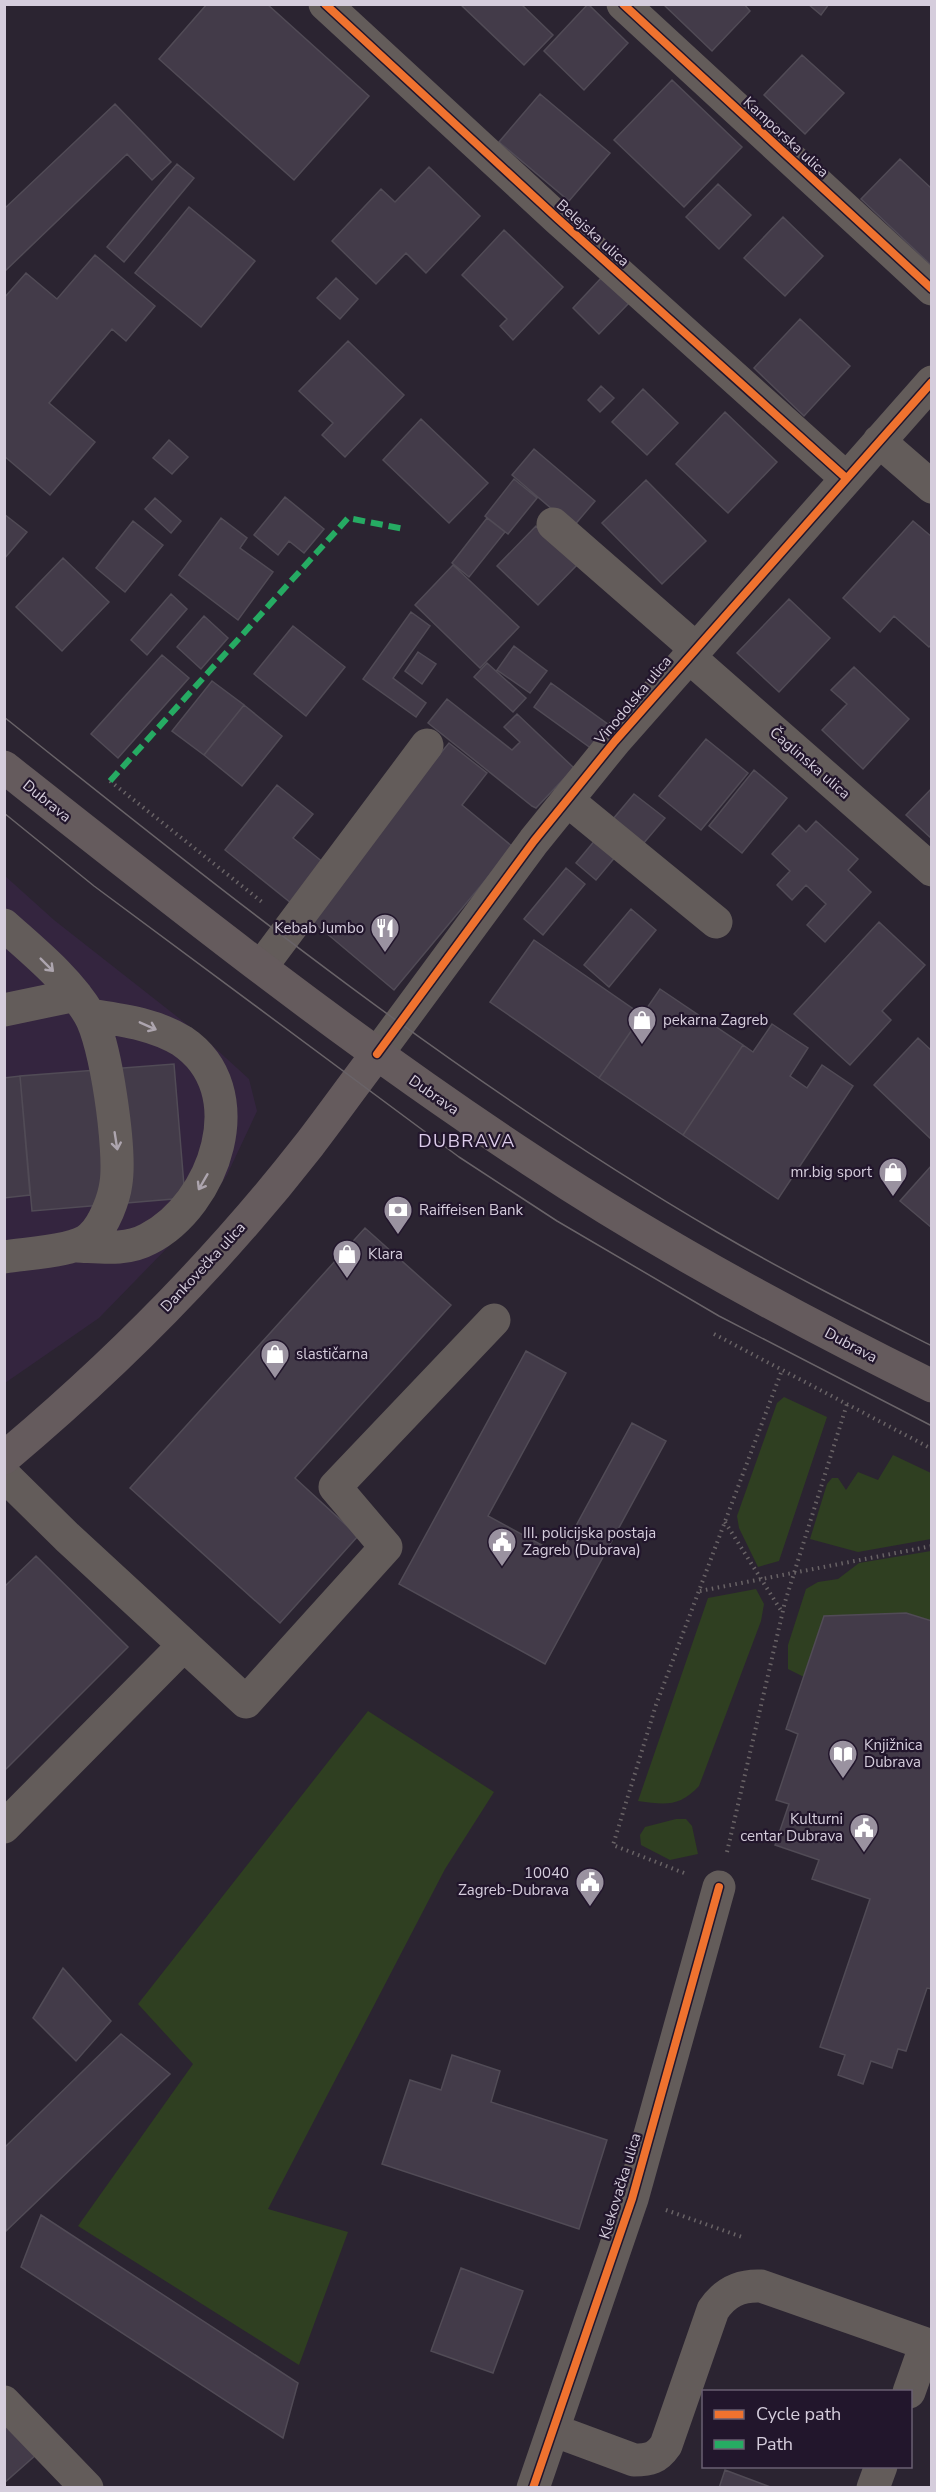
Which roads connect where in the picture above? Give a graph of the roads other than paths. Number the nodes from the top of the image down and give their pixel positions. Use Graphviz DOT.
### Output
graph roads {
  1 [pos="325,4"];
  2 [pos="623,4"];
  3 [pos="932,289"];
  4 [pos="932,382"];
  5 [pos="879,441"];
  6 [pos="846,478"];
  7 [pos="932,487"];
  8 [pos="554,524"];
  9 [pos="692,652"];
  10 [pos="427,745"];
  11 [pos="4,767"];
  12 [pos="567,800"];
  13 [pos="932,870"];
  14 [pos="716,922"];
  15 [pos="4,925"];
  16 [pos="261,967"];
  17 [pos="83,1005"];
  18 [pos="4,1010"];
  19 [pos="376,1054"];
  20 [pos="77,1246"];
  21 [pos="4,1257"];
  22 [pos="494,1320"];
  23 [pos="932,1386"];
  24 [pos="4,1458"];
  25 [pos="4,1475"];
  26 [pos="184,1645"];
  27 [pos="4,1827"];
  28 [pos="719,1887"];
  29 [pos="929,2345"];
  30 [pos="909,2390"];
  31 [pos="4,2402"];
  32 [pos="553,2430"];
  33 [pos="880,2468"];
  34 [pos="85,2487"];
  35 [pos="533,2487"];
  36 [pos="873,2487"];
  1 -- 6 [label="street, Belejska ulica"];
  2 -- 3 [label="street, Kamporska ulica"];
  4 -- 5 [label="street, Vinodolska ulica"];
  5 -- 6 [label="street, Vinodolska ulica"];
  5 -- 7 [label="street"];
  6 -- 9 [label="street, Vinodolska ulica"];
  8 -- 9 [label="street, Čaglinska ulica"];
  9 -- 12 [label="street, Vinodolska ulica"];
  9 -- 13 [label="street, Čaglinska ulica"];
  10 -- 16 [label="street"];
  11 -- 16 [label="main road, Dubrava"];
  12 -- 14 [label="street"];
  12 -- 19 [label="street, Vinodolska ulica"];
  15 -- 17 [label="street, one-way"];
  16 -- 19 [label="main road, Dubrava"];
  17 -- 18 [label="street"];
  17 -- 20 [label="street, one-way"];
  17 -- 20 [label="street, one-way"];
  19 -- 23 [label="main road, Dubrava"];
  19 -- 24 [label="main road, Dankovečka ulica"];
  20 -- 21 [label="street"];
  22 -- 26 [label="street"];
  25 -- 26 [label="street"];
  26 -- 27 [label="street"];
  28 -- 32 [label="street, Klekovačka ulica"];
  29 -- 30 [label="street"];
  29 -- 32 [label="street"];
  31 -- 34 [label="street"];
  32 -- 35 [label="street, Klekovačka ulica"];
  33 -- 36 [label="street"];
}
